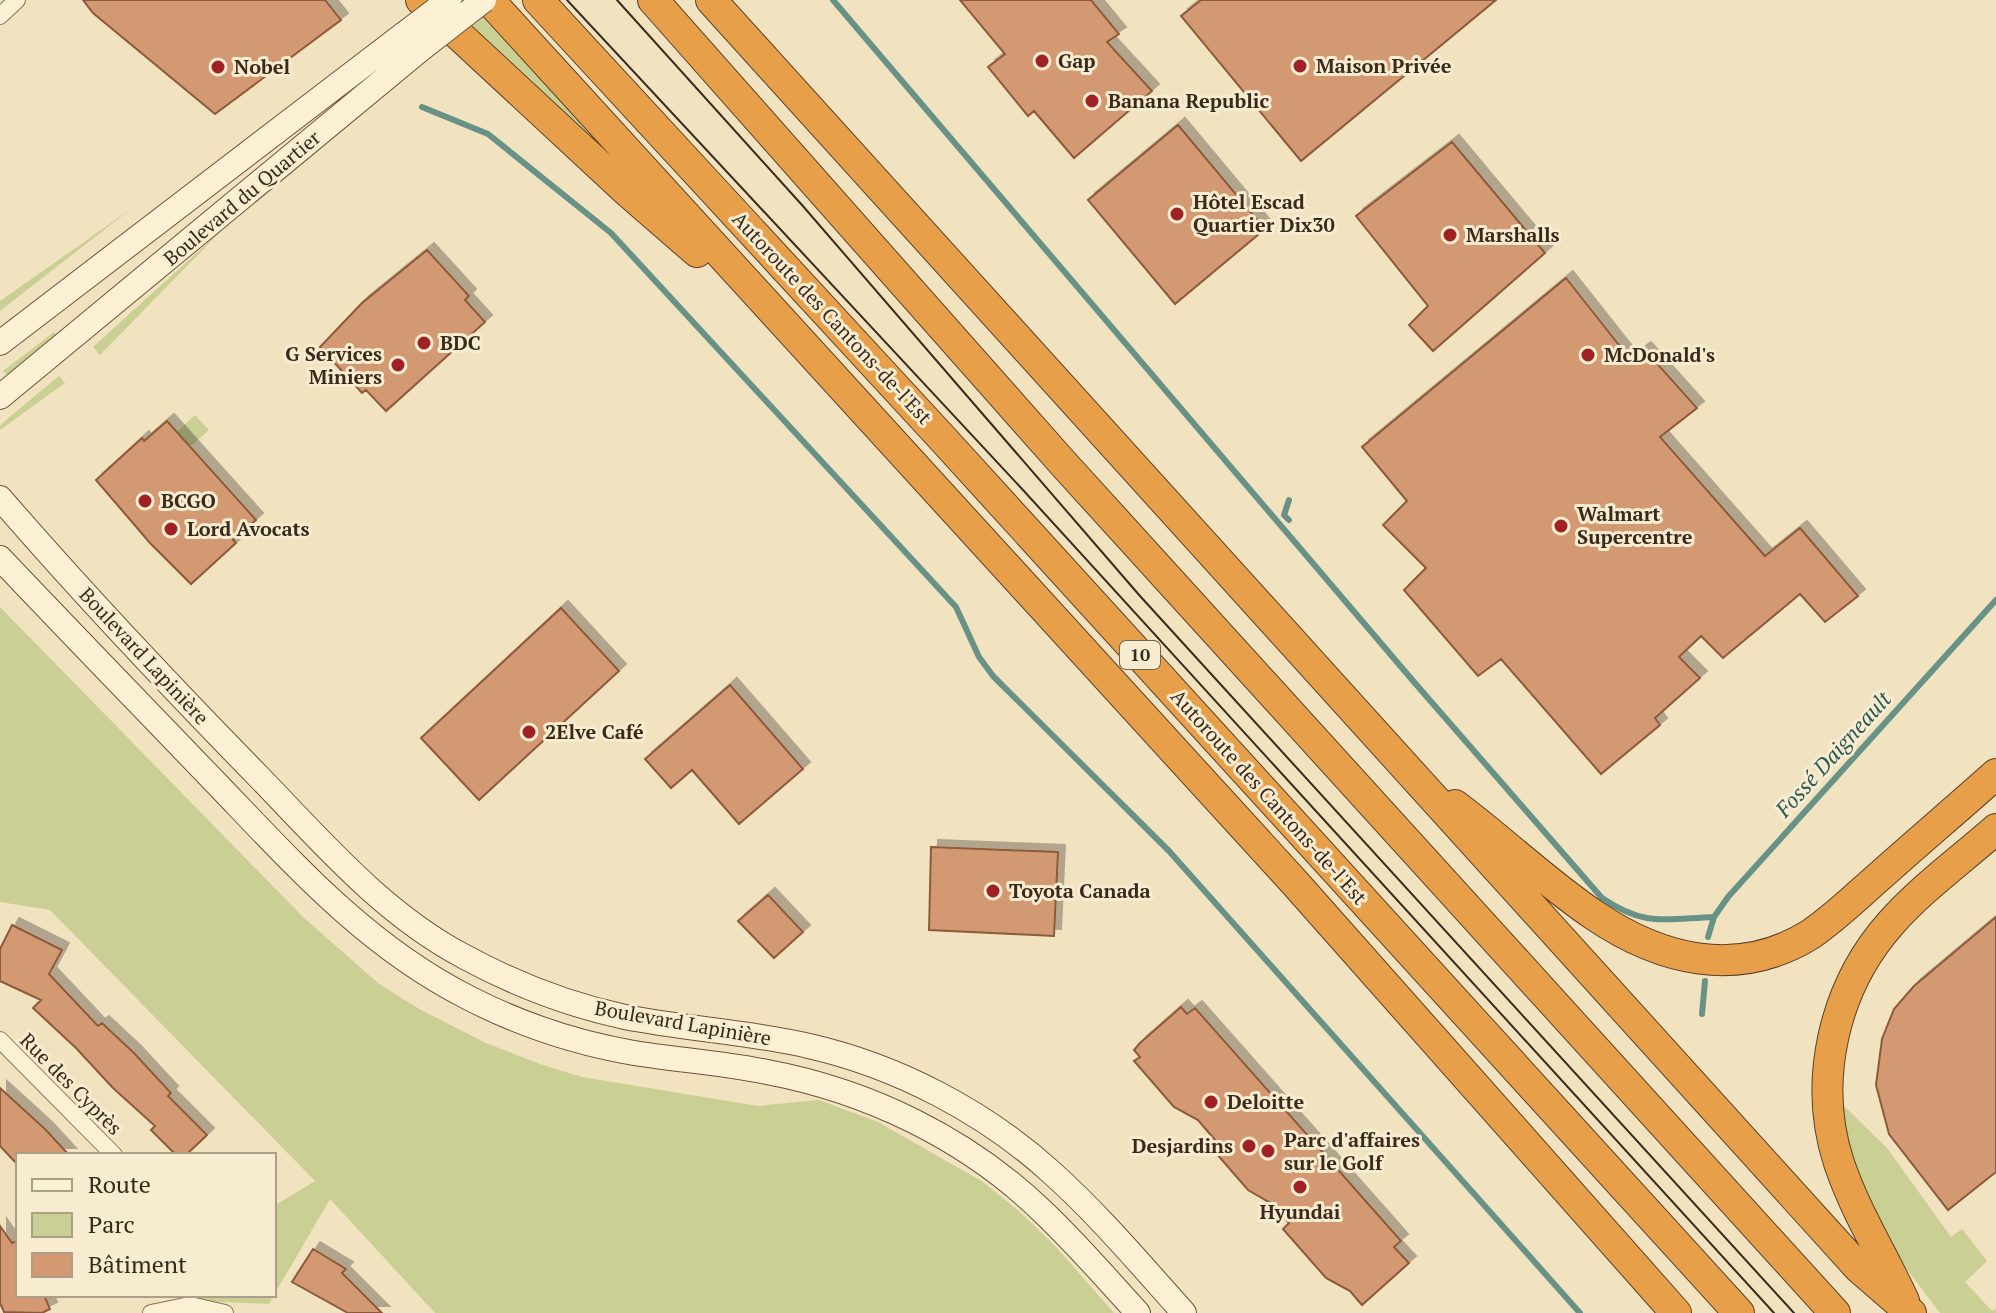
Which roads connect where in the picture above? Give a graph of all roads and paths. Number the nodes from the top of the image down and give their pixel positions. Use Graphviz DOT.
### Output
graph roads {
  1 [pos="17,0"];
  2 [pos="421,0"];
  3 [pos="449,0"];
  4 [pos="487,0"];
  5 [pos="538,0"];
  6 [pos="653,0"];
  7 [pos="711,0"];
  8 [pos="0,16"];
  9 [pos="413,41"];
  10 [pos="0,343"];
  11 [pos="804,344"];
  12 [pos="0,397"];
  13 [pos="0,498"];
  14 [pos="0,558"];
  15 [pos="1398,763"];
  16 [pos="1996,774"];
  17 [pos="1996,829"];
  18 [pos="0,1040"];
  19 [pos="112,1153"];
  20 [pos="188,1300"];
  21 [pos="1910,1312"];
  22 [pos="151,1313"];
  23 [pos="225,1313"];
  24 [pos="1138,1313"];
  25 [pos="1184,1313"];
  26 [pos="1676,1313"];
  27 [pos="1739,1313"];
  28 [pos="1835,1313"];
  1 -- 8 [label="street"];
  2 -- 11 [label="highway"];
  3 -- 9 [label="main road, Boulevard du Quartier, bridge"];
  4 -- 9 [label="main road, Boulevard du Quartier, bridge"];
  4 -- 11 [label="highway"];
  5 -- 27 [label="highway, Autoroute des Cantons-de-l'Est / 10"];
  6 -- 28 [label="highway"];
  7 -- 15 [label="highway"];
  9 -- 10 [label="main road, Boulevard du Quartier"];
  9 -- 12 [label="main road, Boulevard du Quartier"];
  11 -- 26 [label="highway"];
  13 -- 25 [label="main road, Boulevard Lapinière"];
  14 -- 24 [label="main road, Boulevard Lapinière"];
  15 -- 16 [label="highway"];
  15 -- 21 [label="highway"];
  17 -- 21 [label="highway"];
  18 -- 19 [label="street, Rue des Cyprès"];
  20 -- 22 [label="street"];
  20 -- 23 [label="street"];
}
